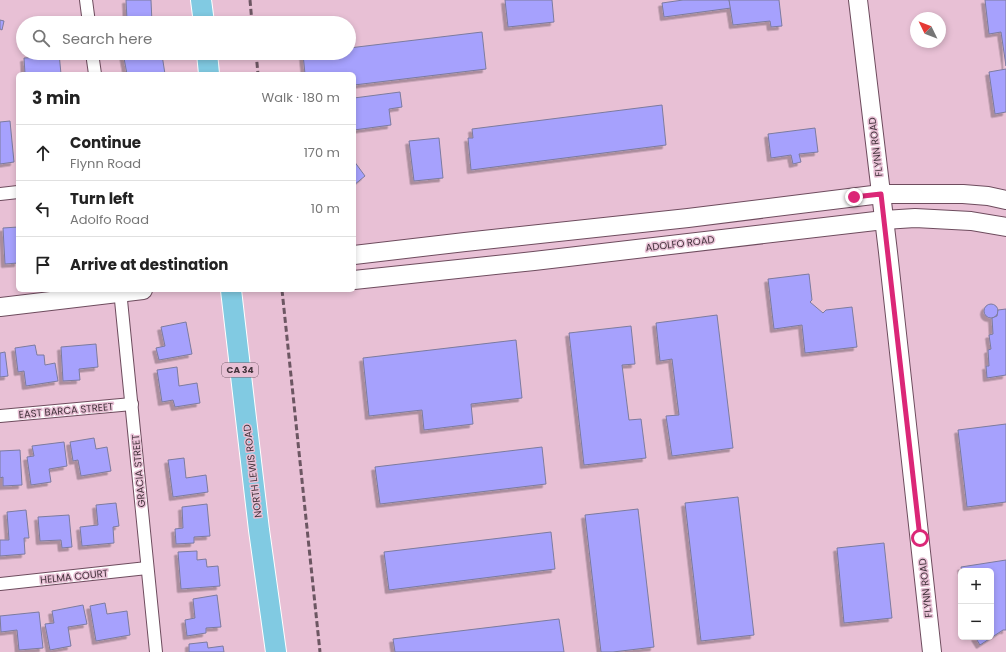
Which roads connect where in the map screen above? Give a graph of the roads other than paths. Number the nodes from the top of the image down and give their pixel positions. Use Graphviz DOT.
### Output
graph roads {
  1 [pos="86,0"];
  2 [pos="202,0"];
  3 [pos="858,0"];
  4 [pos="88,16"];
  5 [pos="203,16"];
  6 [pos="93,60"];
  7 [pos="208,60"];
  8 [pos="95,72"];
  9 [pos="209,72"];
  10 [pos="16,192"];
  11 [pos="0,194"];
  12 [pos="881,194"];
  13 [pos="1006,200"];
  14 [pos="884,220"];
  15 [pos="1006,227"];
  16 [pos="356,254"];
  17 [pos="356,280"];
  18 [pos="112,292"];
  19 [pos="120,292"];
  20 [pos="231,292"];
  21 [pos="0,307"];
  22 [pos="132,404"];
  23 [pos="0,416"];
  24 [pos="147,568"];
  25 [pos="0,584"];
  26 [pos="156,652"];
  27 [pos="276,652"];
  28 [pos="932,652"];
  1 -- 4 [label="street"];
  2 -- 5 [label="main road"];
  3 -- 12 [label="main road, FLYNN ROAD"];
  6 -- 8 [label="street"];
  7 -- 9 [label="main road"];
  10 -- 11 [label="street"];
  12 -- 13 [label="main road"];
  12 -- 14 [label="main road, FLYNN ROAD"];
  12 -- 16 [label="main road"];
  14 -- 15 [label="main road, ADOLFO ROAD"];
  14 -- 17 [label="main road, ADOLFO ROAD"];
  14 -- 28 [label="main road, FLYNN ROAD"];
  18 -- 21 [label="main road"];
  19 -- 22 [label="street, GRACIA STREET"];
  20 -- 27 [label="main road, NORTH LEWIS ROAD / CA 34"];
  22 -- 23 [label="street, EAST BARCA STREET"];
  22 -- 24 [label="street, GRACIA STREET"];
  24 -- 25 [label="street, HELMA COURT"];
  24 -- 26 [label="street, GRACIA STREET"];
}
